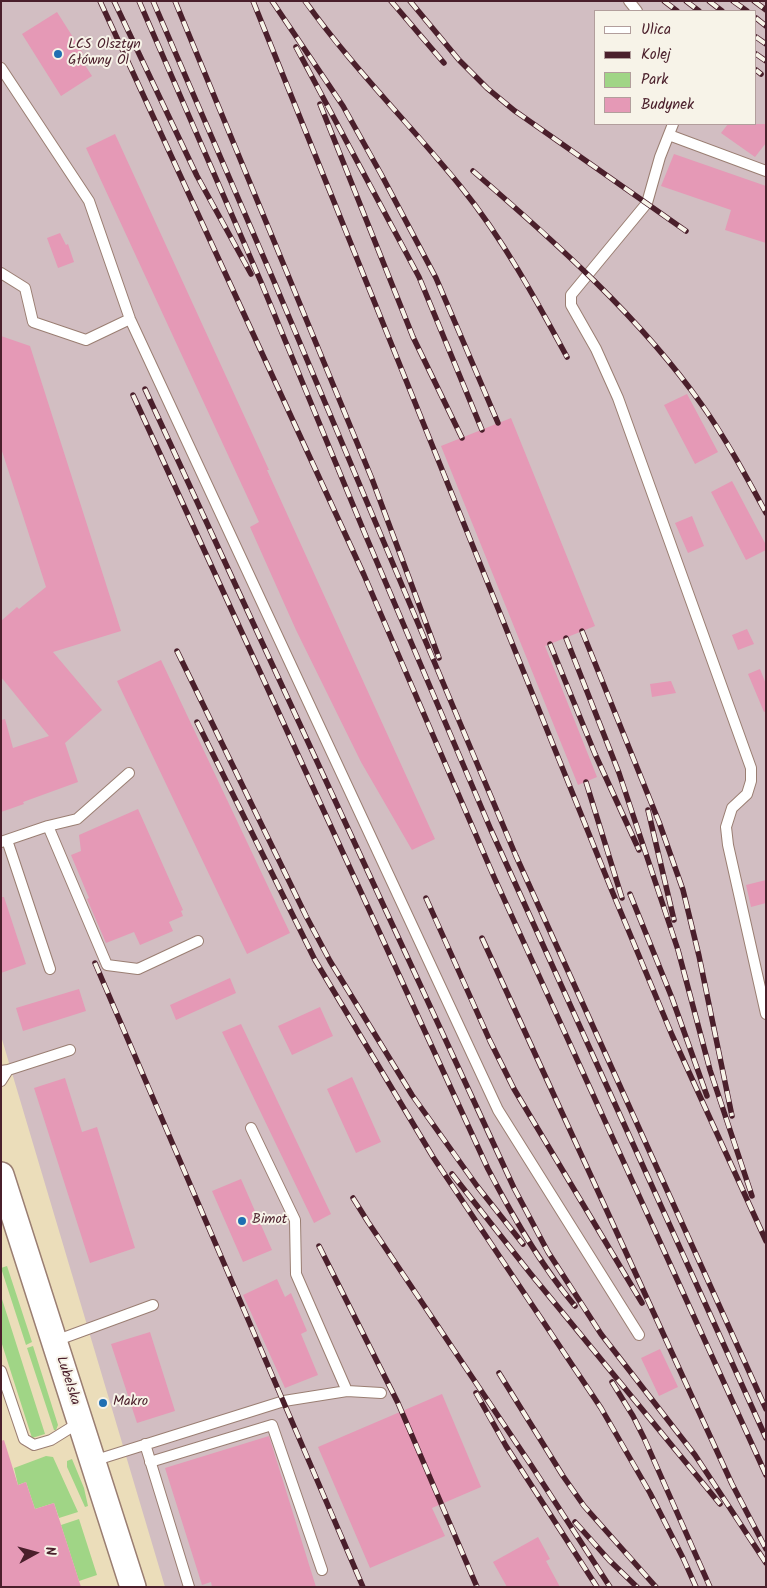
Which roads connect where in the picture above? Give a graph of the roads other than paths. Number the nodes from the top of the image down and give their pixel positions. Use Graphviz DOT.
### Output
graph roads {
  1 [pos="1,68"];
  2 [pos="673,125"];
  3 [pos="669,135"];
  4 [pos="766,171"];
  5 [pos="1,274"];
  6 [pos="130,319"];
  7 [pos="128,773"];
  8 [pos="48,826"];
  9 [pos="4,841"];
  10 [pos="198,941"];
  11 [pos="50,969"];
  12 [pos="766,1014"];
  13 [pos="70,1050"];
  14 [pos="5,1070"];
  15 [pos="1,1081"];
  16 [pos="251,1128"];
  17 [pos="1,1175"];
  18 [pos="153,1305"];
  19 [pos="639,1335"];
  20 [pos="54,1342"];
  21 [pos="1,1371"];
  22 [pos="347,1391"];
  23 [pos="381,1393"];
  24 [pos="80,1422"];
  25 [pos="145,1444"];
  26 [pos="93,1461"];
  27 [pos="150,1462"];
  28 [pos="322,1570"];
  29 [pos="134,1587"];
  30 [pos="189,1587"];
  1 -- 6 [label="lane"];
  2 -- 3 [label="lane"];
  3 -- 4 [label="lane"];
  3 -- 12 [label="lane"];
  5 -- 6 [label="lane"];
  6 -- 19 [label="lane"];
  7 -- 8 [label="lane"];
  8 -- 9 [label="lane"];
  8 -- 10 [label="lane"];
  9 -- 11 [label="lane"];
  13 -- 14 [label="lane"];
  14 -- 15 [label="lane"];
  16 -- 22 [label="lane"];
  17 -- 20 [label="street, Lubelska"];
  18 -- 20 [label="lane"];
  20 -- 24 [label="street, Lubelska"];
  21 -- 24 [label="lane"];
  22 -- 23 [label="lane"];
  22 -- 25 [label="lane"];
  24 -- 26 [label="street, Lubelska"];
  25 -- 26 [label="lane"];
  25 -- 27 [label="lane"];
  26 -- 29 [label="street, Lubelska"];
  27 -- 28 [label="lane"];
  27 -- 30 [label="lane"];
}
